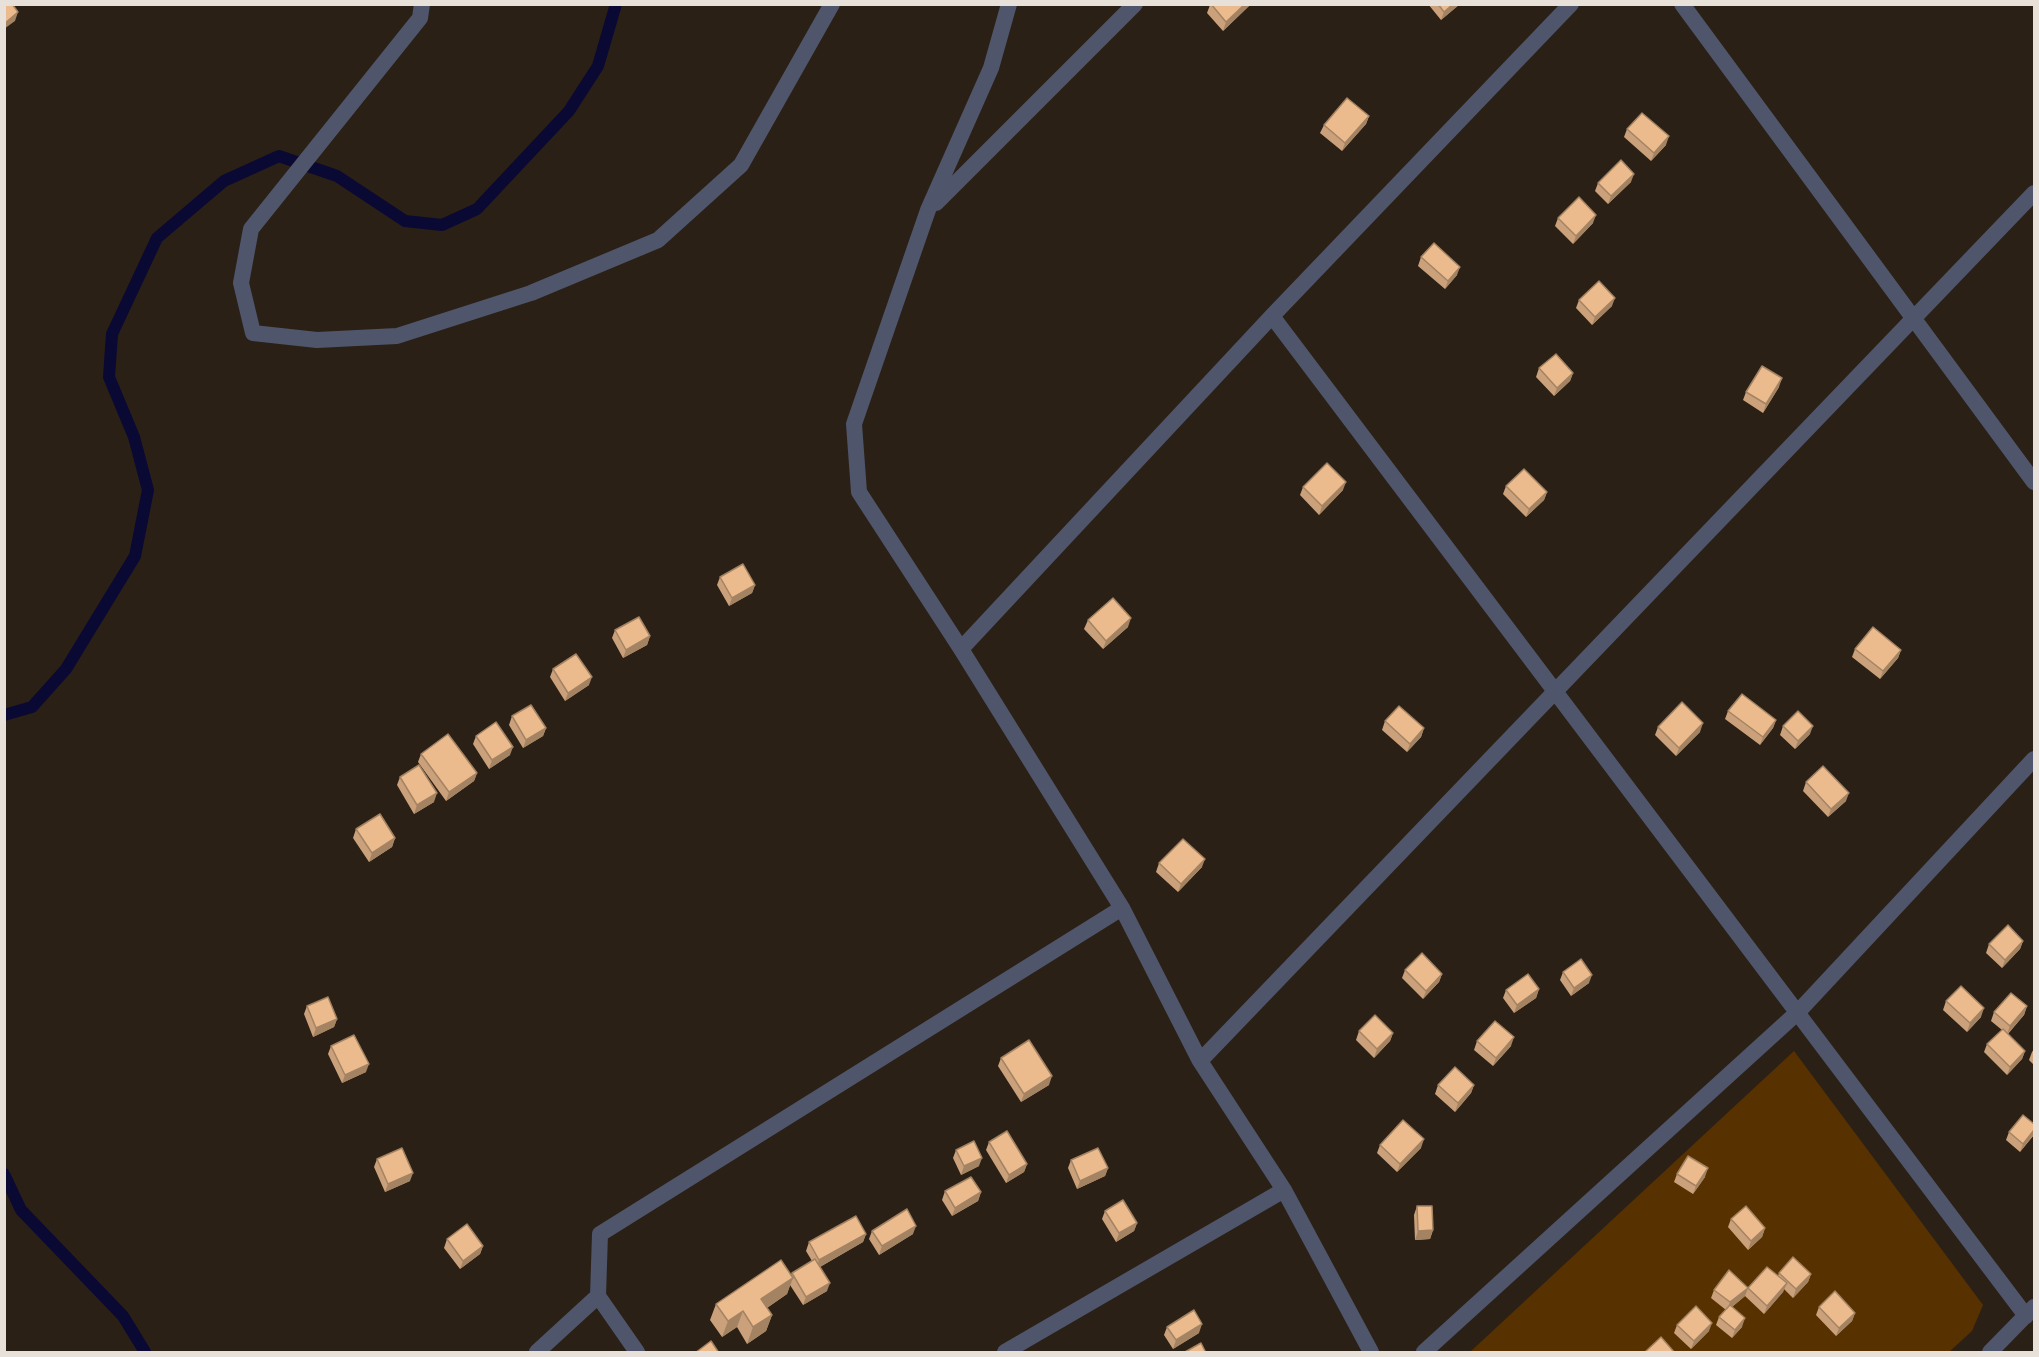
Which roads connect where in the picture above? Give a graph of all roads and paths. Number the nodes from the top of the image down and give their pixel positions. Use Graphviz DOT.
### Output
graph roads {
  1 [pos="422,4"];
  2 [pos="832,4"];
  3 [pos="1009,4"];
  4 [pos="1135,4"];
  5 [pos="1571,4"];
  6 [pos="1682,4"];
  7 [pos="2034,193"];
  8 [pos="928,210"];
  9 [pos="1272,316"];
  10 [pos="1914,318"];
  11 [pos="2034,482"];
  12 [pos="961,649"];
  13 [pos="1556,691"];
  14 [pos="2034,759"];
  15 [pos="1122,908"];
  16 [pos="1798,1012"];
  17 [pos="1200,1061"];
  18 [pos="1284,1190"];
  19 [pos="598,1296"];
  20 [pos="2030,1311"];
  21 [pos="537,1353"];
  22 [pos="637,1353"];
  23 [pos="1005,1353"];
  24 [pos="1371,1353"];
  25 [pos="1424,1353"];
  26 [pos="1990,1353"];
  1 -- 2 [label="street"];
  3 -- 8 [label="street"];
  4 -- 8 [label="street"];
  5 -- 9 [label="street"];
  6 -- 10 [label="street"];
  7 -- 10 [label="street"];
  8 -- 12 [label="street"];
  9 -- 12 [label="street"];
  9 -- 13 [label="street"];
  10 -- 11 [label="street"];
  10 -- 13 [label="street"];
  12 -- 15 [label="street"];
  13 -- 16 [label="street"];
  13 -- 17 [label="street"];
  14 -- 16 [label="street"];
  15 -- 17 [label="street"];
  15 -- 19 [label="street"];
  16 -- 20 [label="street"];
  16 -- 25 [label="street"];
  17 -- 18 [label="street"];
  18 -- 23 [label="street"];
  18 -- 24 [label="street"];
  19 -- 21 [label="street"];
  19 -- 22 [label="street"];
  20 -- 26 [label="street"];
}
